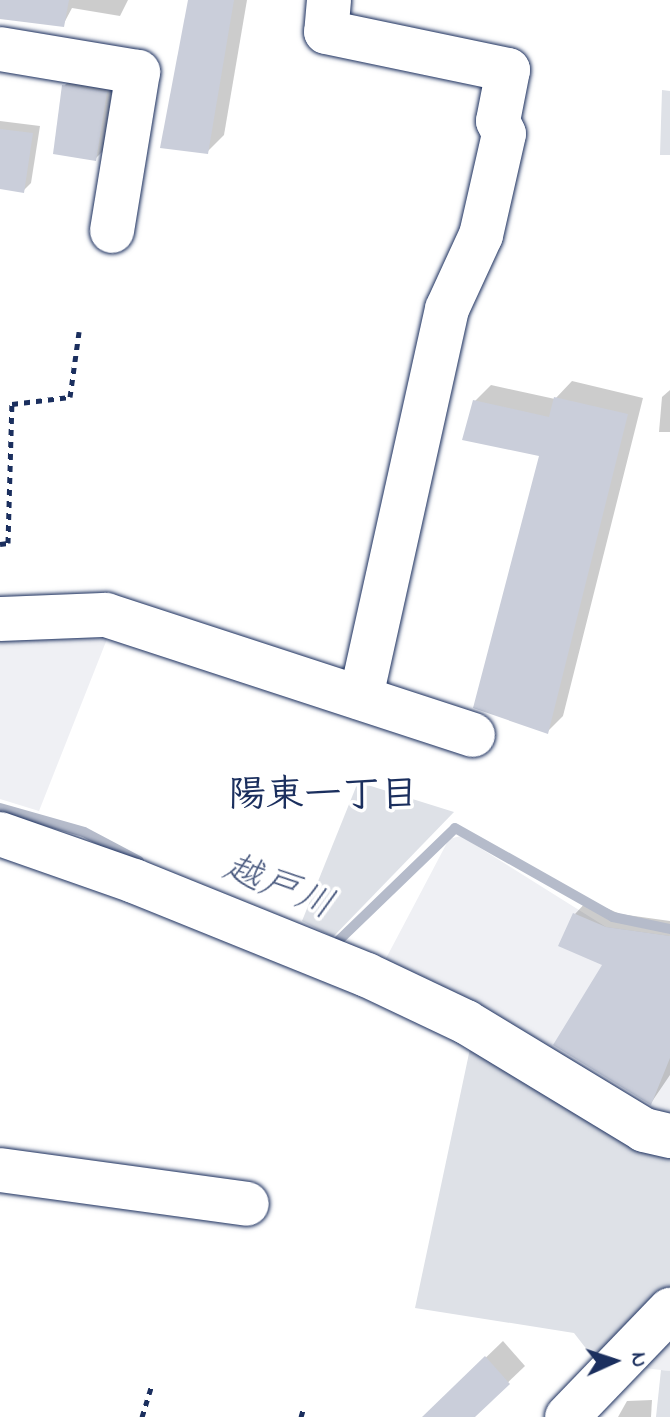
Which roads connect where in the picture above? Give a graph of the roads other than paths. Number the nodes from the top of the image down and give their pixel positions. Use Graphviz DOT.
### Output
graph roads {
  1 [pos="329,0"];
  2 [pos="0,49"];
  3 [pos="112,231"];
  4 [pos="0,619"];
  5 [pos="361,698"];
  6 [pos="473,735"];
  7 [pos="0,834"];
  8 [pos="670,1136"];
  9 [pos="0,1170"];
  10 [pos="247,1204"];
  11 [pos="670,1310"];
  12 [pos="567,1417"];
  1 -- 5 [label="street"];
  2 -- 3 [label="street"];
  4 -- 5 [label="street"];
  5 -- 6 [label="street"];
  7 -- 8 [label="street"];
  9 -- 10 [label="street"];
  11 -- 12 [label="street"];
}
